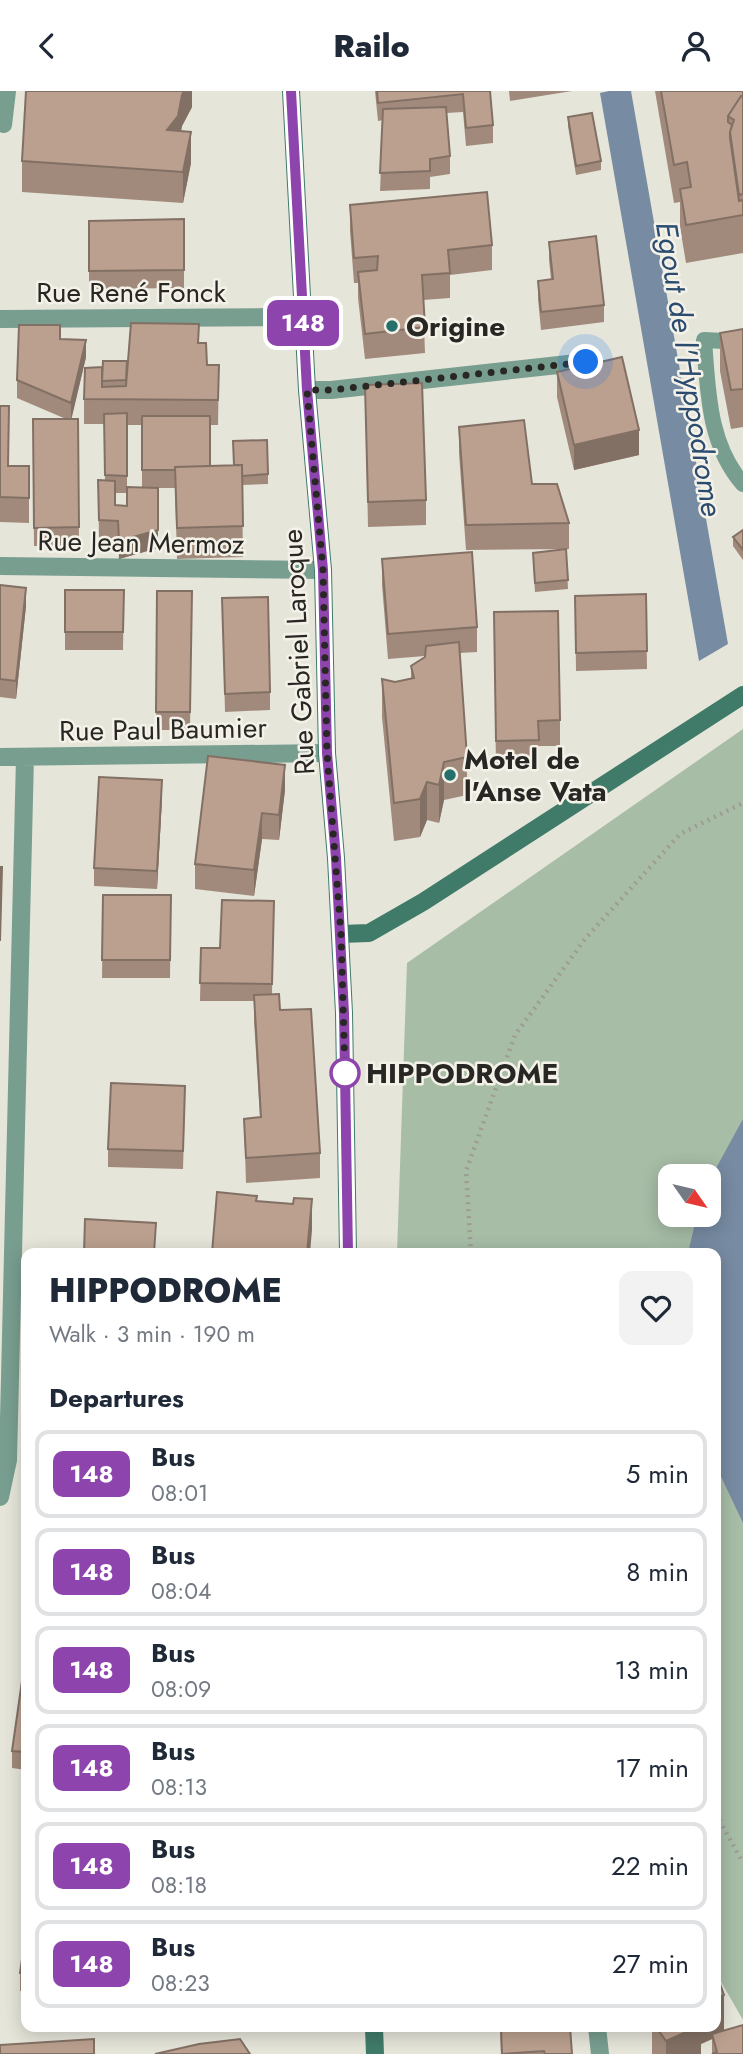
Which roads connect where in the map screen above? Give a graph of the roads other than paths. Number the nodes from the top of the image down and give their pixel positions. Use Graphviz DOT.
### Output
graph roads {
  1 [pos="8,91"];
  2 [pos="291,91"];
  3 [pos="4,125"];
  4 [pos="0,319"];
  5 [pos="303,320"];
  6 [pos="743,342"];
  7 [pos="586,362"];
  8 [pos="307,390"];
  9 [pos="743,484"];
  10 [pos="0,566"];
  11 [pos="323,570"];
  12 [pos="743,695"];
  13 [pos="327,753"];
  14 [pos="0,757"];
  15 [pos="25,757"];
  16 [pos="341,934"];
  17 [pos="348,1248"];
  18 [pos="4,1459"];
  19 [pos="0,1497"];
  20 [pos="373,2032"];
  21 [pos="598,2032"];
  22 [pos="374,2054"];
  23 [pos="600,2054"];
  1 -- 3 [label="lane"];
  2 -- 5 [label="street, Rue Gabriel Laroque"];
  4 -- 5 [label="street, Rue René Fonck"];
  5 -- 8 [label="street, Rue Gabriel Laroque"];
  6 -- 9 [label="lane"];
  7 -- 8 [label="street"];
  8 -- 11 [label="street, Rue Gabriel Laroque"];
  10 -- 11 [label="street, Rue Jean Mermoz"];
  11 -- 13 [label="street, Rue Gabriel Laroque"];
  12 -- 16 [label="street"];
  13 -- 15 [label="street, Rue Paul Baumier"];
  13 -- 16 [label="street, Rue Gabriel Laroque"];
  14 -- 15 [label="street, Rue Paul Baumier"];
  15 -- 18 [label="street"];
  16 -- 17 [label="street, Rue Gabriel Laroque"];
  18 -- 19 [label="street"];
  20 -- 22 [label="street"];
  21 -- 23 [label="street"];
}
